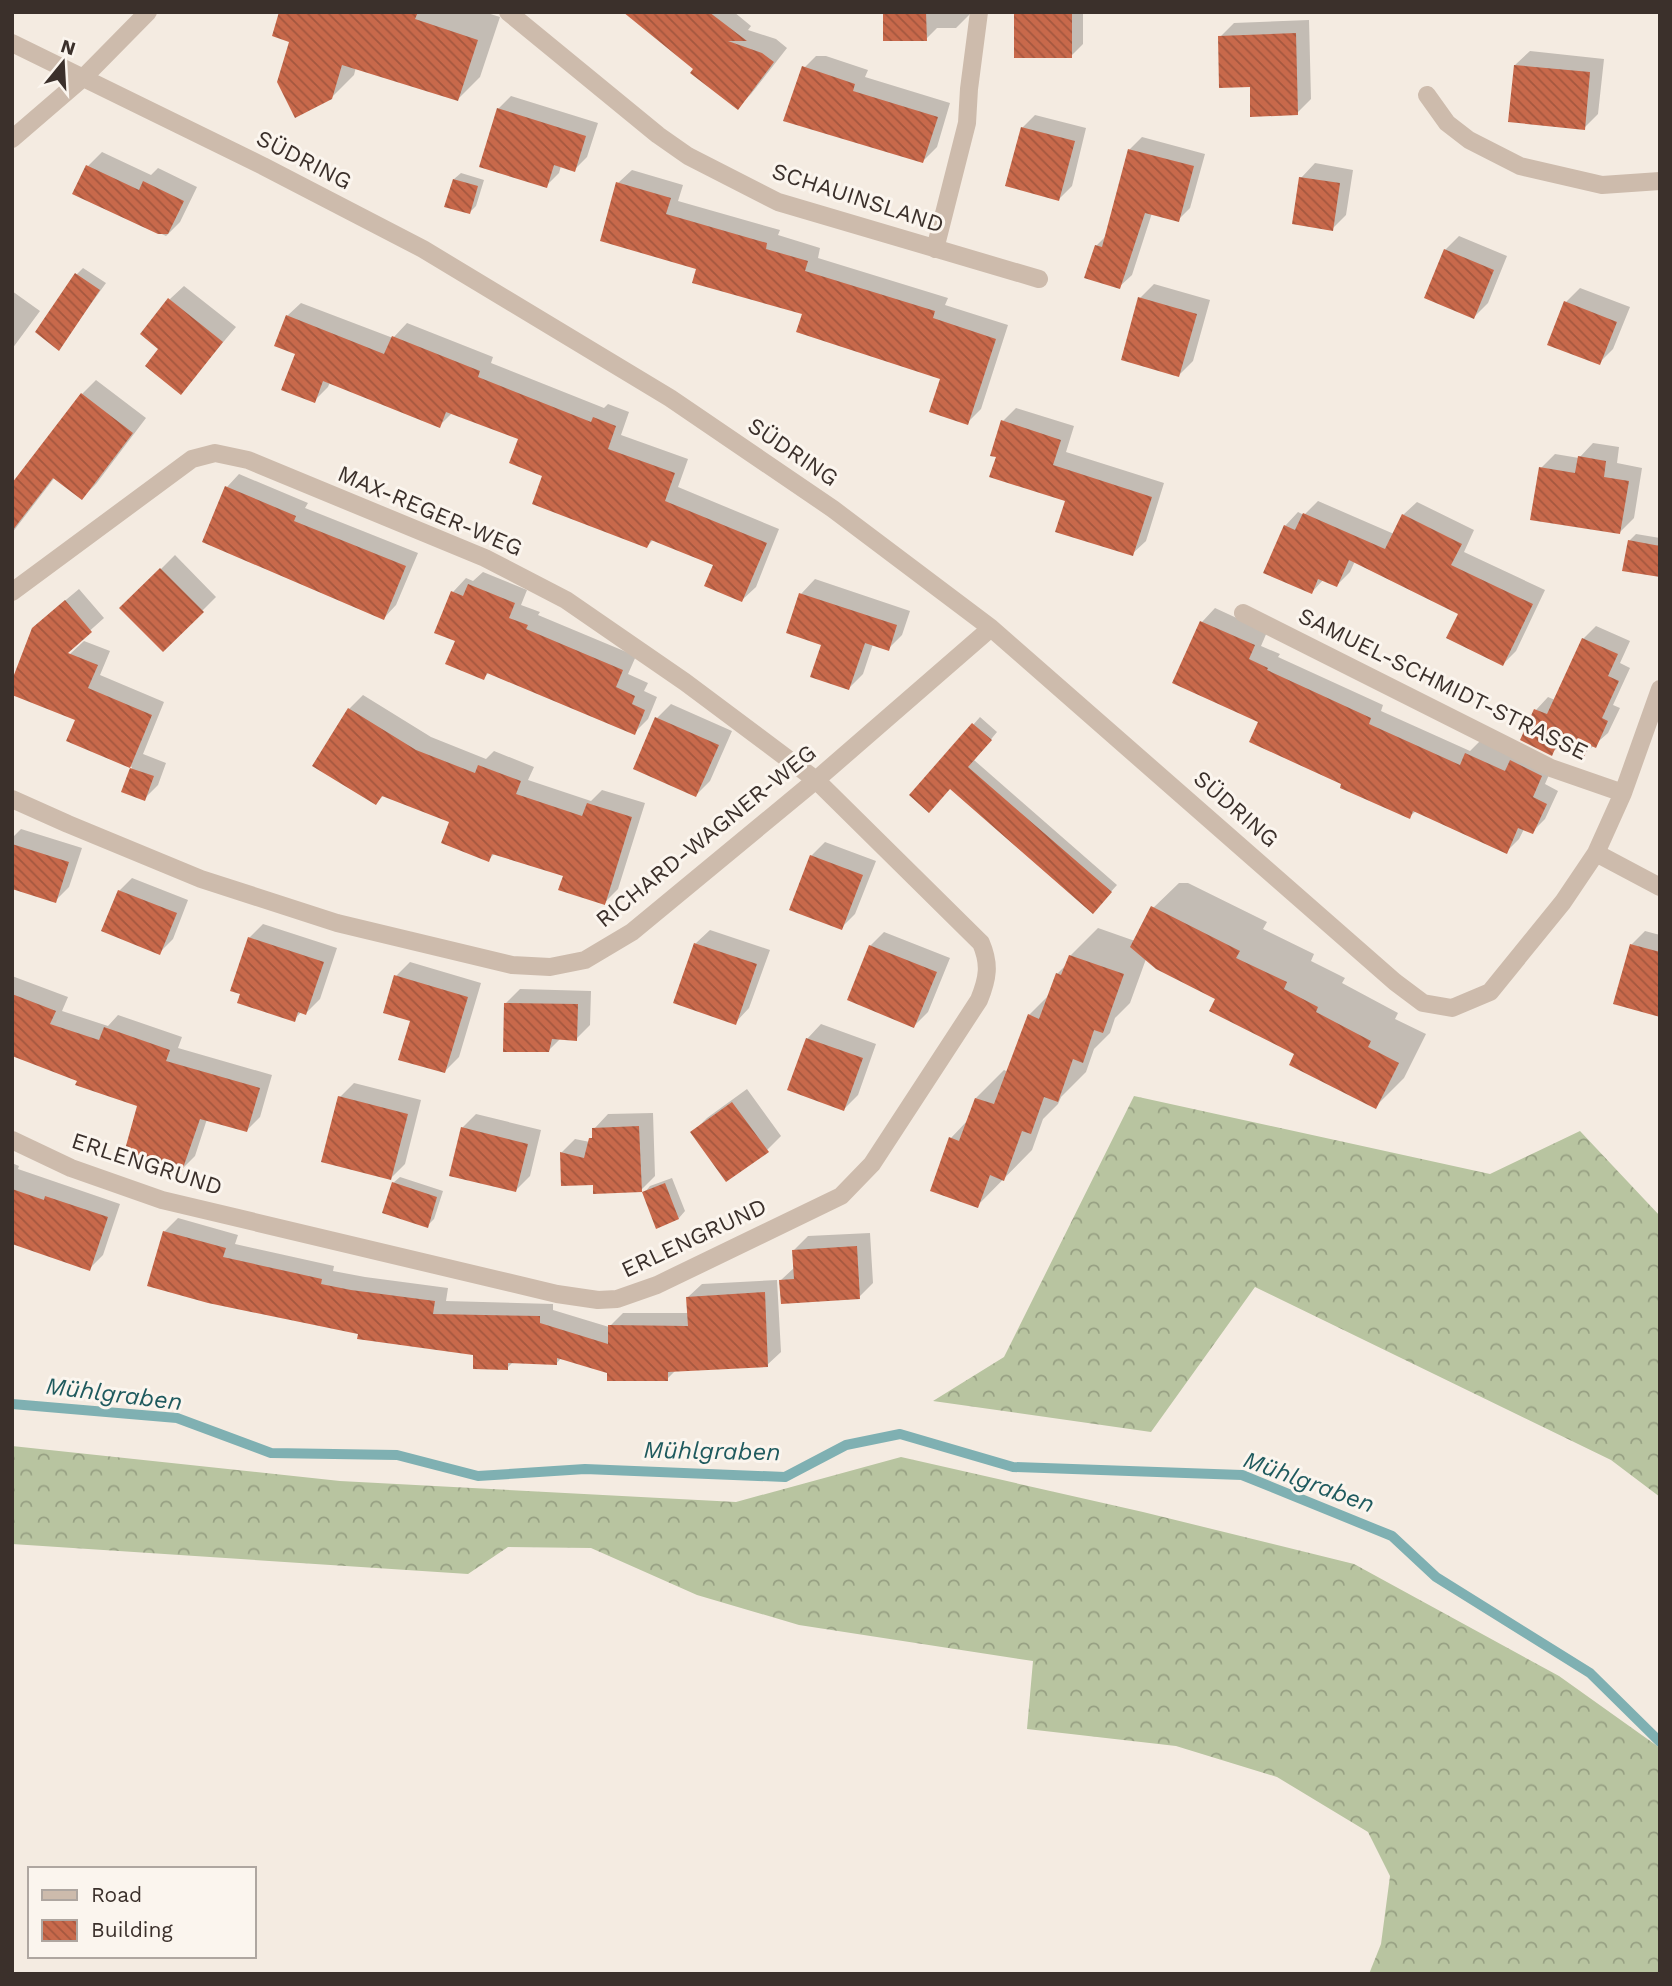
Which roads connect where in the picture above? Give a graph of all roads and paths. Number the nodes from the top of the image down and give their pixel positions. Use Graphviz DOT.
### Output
graph roads {
  1 [pos="148,12"];
  2 [pos="508,12"];
  3 [pos="979,12"];
  4 [pos="12,43"];
  5 [pos="84,77"];
  6 [pos="1427,95"];
  7 [pos="12,139"];
  8 [pos="1660,181"];
  9 [pos="935,249"];
  10 [pos="1039,279"];
  11 [pos="12,592"];
  12 [pos="1243,613"];
  13 [pos="991,628"];
  14 [pos="1660,689"];
  15 [pos="816,780"];
  16 [pos="1623,793"];
  17 [pos="12,799"];
  18 [pos="1596,853"];
  19 [pos="1660,887"];
  20 [pos="12,1140"];
  1 -- 5 [label="street"];
  2 -- 9 [label="street, SCHAUINSLAND"];
  3 -- 9 [label="street"];
  4 -- 5 [label="street, SÜDRING"];
  5 -- 7 [label="street"];
  5 -- 13 [label="street, SÜDRING"];
  6 -- 8 [label="street"];
  9 -- 10 [label="street, SCHAUINSLAND"];
  11 -- 15 [label="street, MAX-REGER-WEG"];
  12 -- 16 [label="street, SAMUEL-SCHMIDT-STRASSE"];
  13 -- 15 [label="street, RICHARD-WAGNER-WEG"];
  13 -- 18 [label="street, SÜDRING"];
  14 -- 16 [label="street"];
  15 -- 17 [label="street, RICHARD-WAGNER-WEG"];
  15 -- 20 [label="street, ERLENGRUND"];
  16 -- 18 [label="street"];
  18 -- 19 [label="street"];
}
